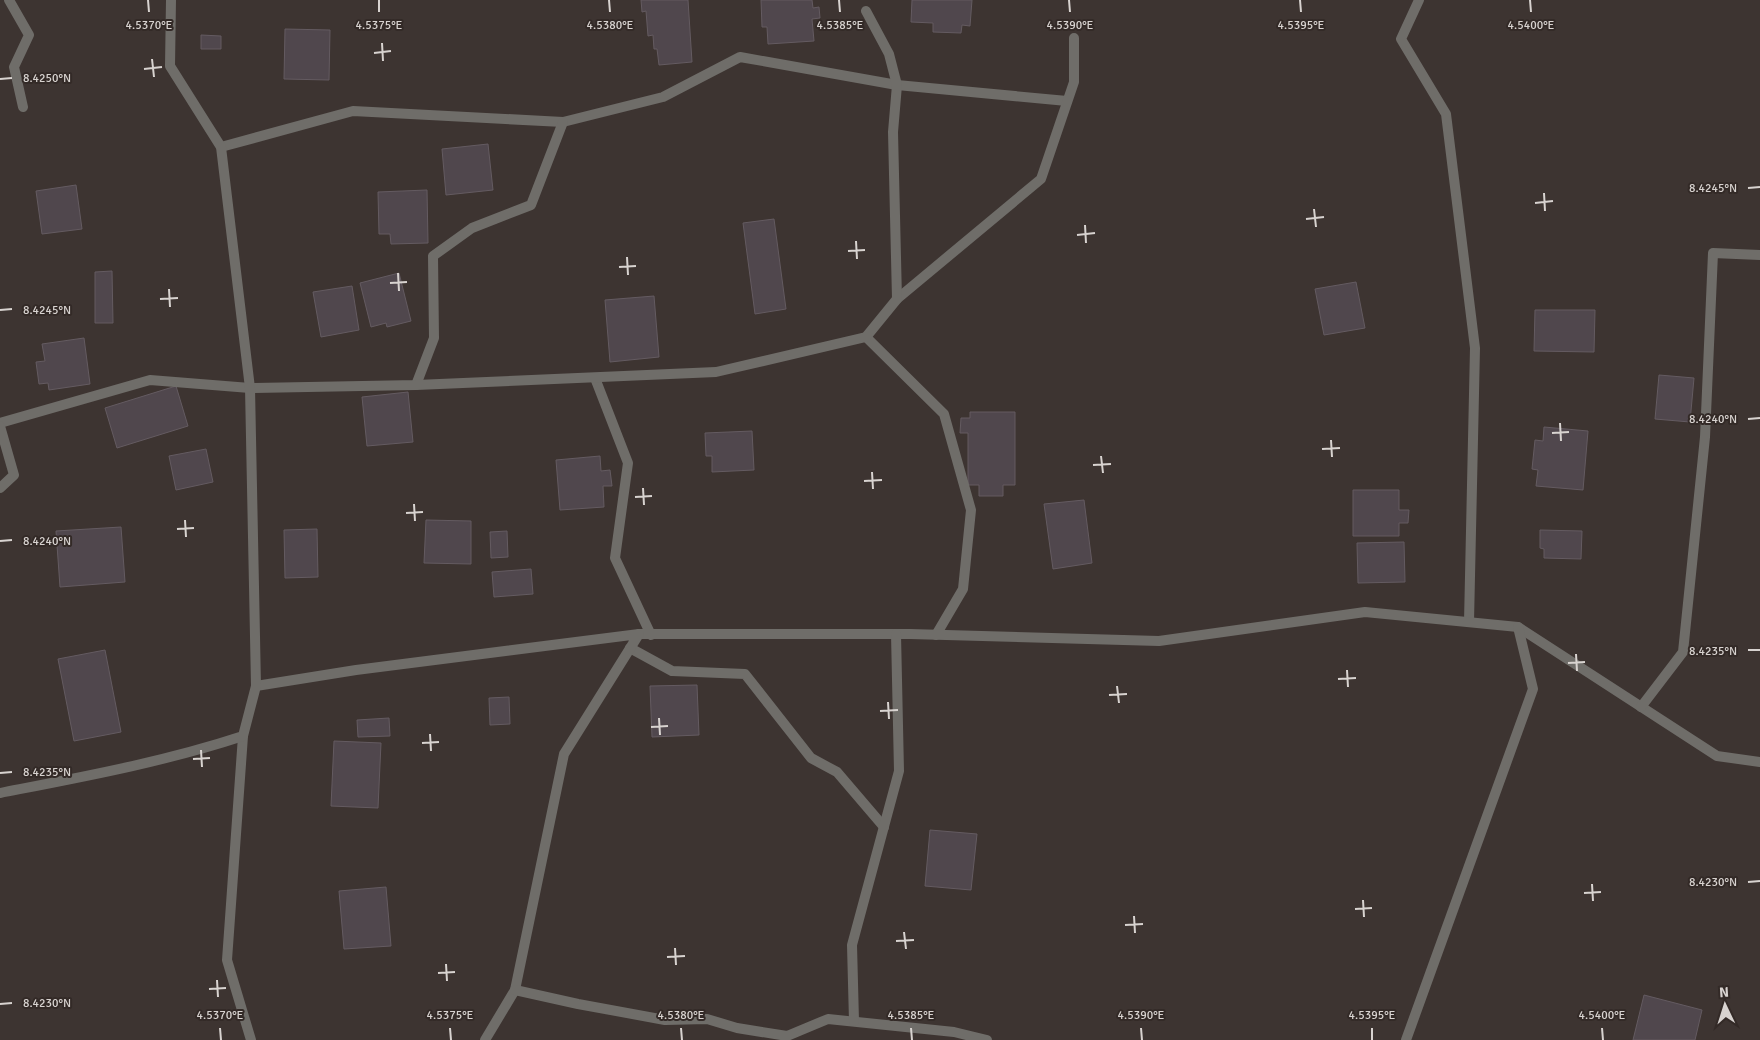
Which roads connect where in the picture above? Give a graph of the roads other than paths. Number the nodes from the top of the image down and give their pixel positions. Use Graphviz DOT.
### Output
graph roads {
  1 [pos="8,0"];
  2 [pos="171,0"];
  3 [pos="1419,0"];
  4 [pos="866,11"];
  5 [pos="1074,38"];
  6 [pos="897,85"];
  7 [pos="1067,101"];
  8 [pos="23,107"];
  9 [pos="563,122"];
  10 [pos="221,146"];
  11 [pos="1760,255"];
  12 [pos="897,299"];
  13 [pos="866,337"];
  14 [pos="595,378"];
  15 [pos="416,385"];
  16 [pos="250,388"];
  17 [pos="0,424"];
  18 [pos="0,488"];
  19 [pos="1469,622"];
  20 [pos="1518,627"];
  21 [pos="639,634"];
  22 [pos="651,634"];
  23 [pos="896,634"];
  24 [pos="936,635"];
  25 [pos="630,648"];
  26 [pos="256,686"];
  27 [pos="1641,707"];
  28 [pos="243,736"];
  29 [pos="1760,762"];
  30 [pos="0,793"];
  31 [pos="884,827"];
  32 [pos="515,990"];
  33 [pos="854,1021"];
  34 [pos="251,1040"];
  35 [pos="485,1040"];
  36 [pos="987,1040"];
  37 [pos="1406,1040"];
  1 -- 8 [label="street"];
  2 -- 10 [label="street"];
  3 -- 19 [label="street"];
  4 -- 6 [label="street"];
  5 -- 7 [label="street"];
  6 -- 7 [label="street"];
  6 -- 9 [label="street"];
  6 -- 12 [label="street"];
  7 -- 12 [label="street"];
  9 -- 10 [label="street"];
  9 -- 15 [label="street"];
  10 -- 16 [label="street"];
  11 -- 27 [label="street"];
  12 -- 13 [label="street"];
  13 -- 14 [label="street"];
  13 -- 24 [label="street"];
  14 -- 15 [label="street"];
  14 -- 22 [label="street"];
  15 -- 16 [label="street"];
  16 -- 17 [label="street"];
  16 -- 26 [label="street"];
  17 -- 18 [label="street"];
  19 -- 20 [label="street"];
  19 -- 24 [label="street"];
  20 -- 27 [label="street"];
  20 -- 37 [label="street"];
  21 -- 22 [label="street"];
  21 -- 25 [label="street"];
  21 -- 26 [label="street"];
  22 -- 23 [label="street"];
  23 -- 24 [label="street"];
  23 -- 31 [label="street"];
  25 -- 31 [label="street"];
  25 -- 32 [label="street"];
  26 -- 28 [label="street"];
  27 -- 29 [label="street"];
  28 -- 30 [label="street"];
  28 -- 34 [label="street"];
  31 -- 33 [label="street"];
  32 -- 33 [label="street"];
  32 -- 35 [label="street"];
  33 -- 36 [label="street"];
}
